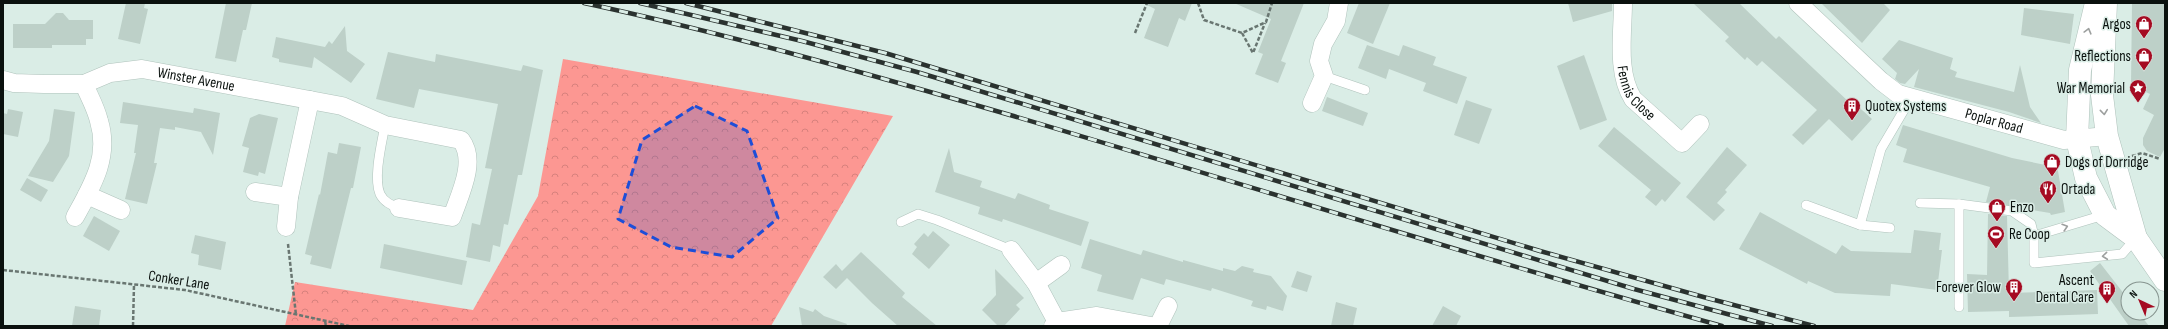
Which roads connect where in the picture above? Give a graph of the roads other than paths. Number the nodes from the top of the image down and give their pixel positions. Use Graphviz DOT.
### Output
graph roads {
  1 [pos="1339,3"];
  2 [pos="1623,3"];
  3 [pos="1798,3"];
  4 [pos="2096,3"];
  5 [pos="2106,3"];
  6 [pos="1324,76"];
  7 [pos="3,80"];
  8 [pos="84,84"];
  9 [pos="1365,90"];
  10 [pos="1911,98"];
  11 [pos="310,100"];
  12 [pos="1312,103"];
  13 [pos="1700,124"];
  14 [pos="385,125"];
  15 [pos="2107,136"];
  16 [pos="2077,139"];
  17 [pos="255,192"];
  18 [pos="87,195"];
  19 [pos="289,197"];
  20 [pos="1920,203"];
  21 [pos="1958,204"];
  22 [pos="1806,205"];
  23 [pos="399,208"];
  24 [pos="122,210"];
  25 [pos="2115,210"];
  26 [pos="75,217"];
  27 [pos="901,222"];
  28 [pos="1860,225"];
  29 [pos="286,227"];
  30 [pos="1890,228"];
  31 [pos="2034,236"];
  32 [pos="2136,238"];
  33 [pos="1011,250"];
  34 [pos="1061,265"];
  35 [pos="2165,280"];
  36 [pos="1036,283"];
  37 [pos="1168,306"];
  38 [pos="1959,307"];
  39 [pos="1055,324"];
  40 [pos="1151,326"];
  41 [pos="1158,326"];
  1 -- 6 [label="street"];
  2 -- 13 [label="street, Fennis Close"];
  3 -- 10 [label="street, Poplar Road"];
  16 -- 4 [label="main road, one-way"];
  5 -- 15 [label="main road, one-way"];
  6 -- 9 [label="lane"];
  6 -- 12 [label="street"];
  7 -- 8 [label="street, Winster Avenue"];
  8 -- 11 [label="street, Winster Avenue"];
  8 -- 18 [label="street"];
  10 -- 16 [label="street, Poplar Road"];
  10 -- 28 [label="lane"];
  11 -- 14 [label="street, Winster Avenue"];
  11 -- 19 [label="street"];
  14 -- 23 [label="lane"];
  14 -- 23 [label="street"];
  15 -- 16 [label="street, Poplar Road"];
  15 -- 25 [label="main road"];
  16 -- 25 [label="main road"];
  17 -- 19 [label="street"];
  18 -- 24 [label="street"];
  18 -- 26 [label="street"];
  19 -- 29 [label="street"];
  20 -- 21 [label="lane"];
  21 -- 31 [label="lane"];
  21 -- 38 [label="lane"];
  22 -- 28 [label="lane"];
  31 -- 25 [label="lane, one-way"];
  25 -- 32 [label="main road"];
  27 -- 33 [label="lane"];
  28 -- 30 [label="lane"];
  32 -- 31 [label="lane, one-way"];
  32 -- 35 [label="main road"];
  33 -- 36 [label="street"];
  34 -- 36 [label="street"];
  36 -- 39 [label="street"];
  37 -- 41 [label="street"];
  39 -- 40 [label="street"];
}
